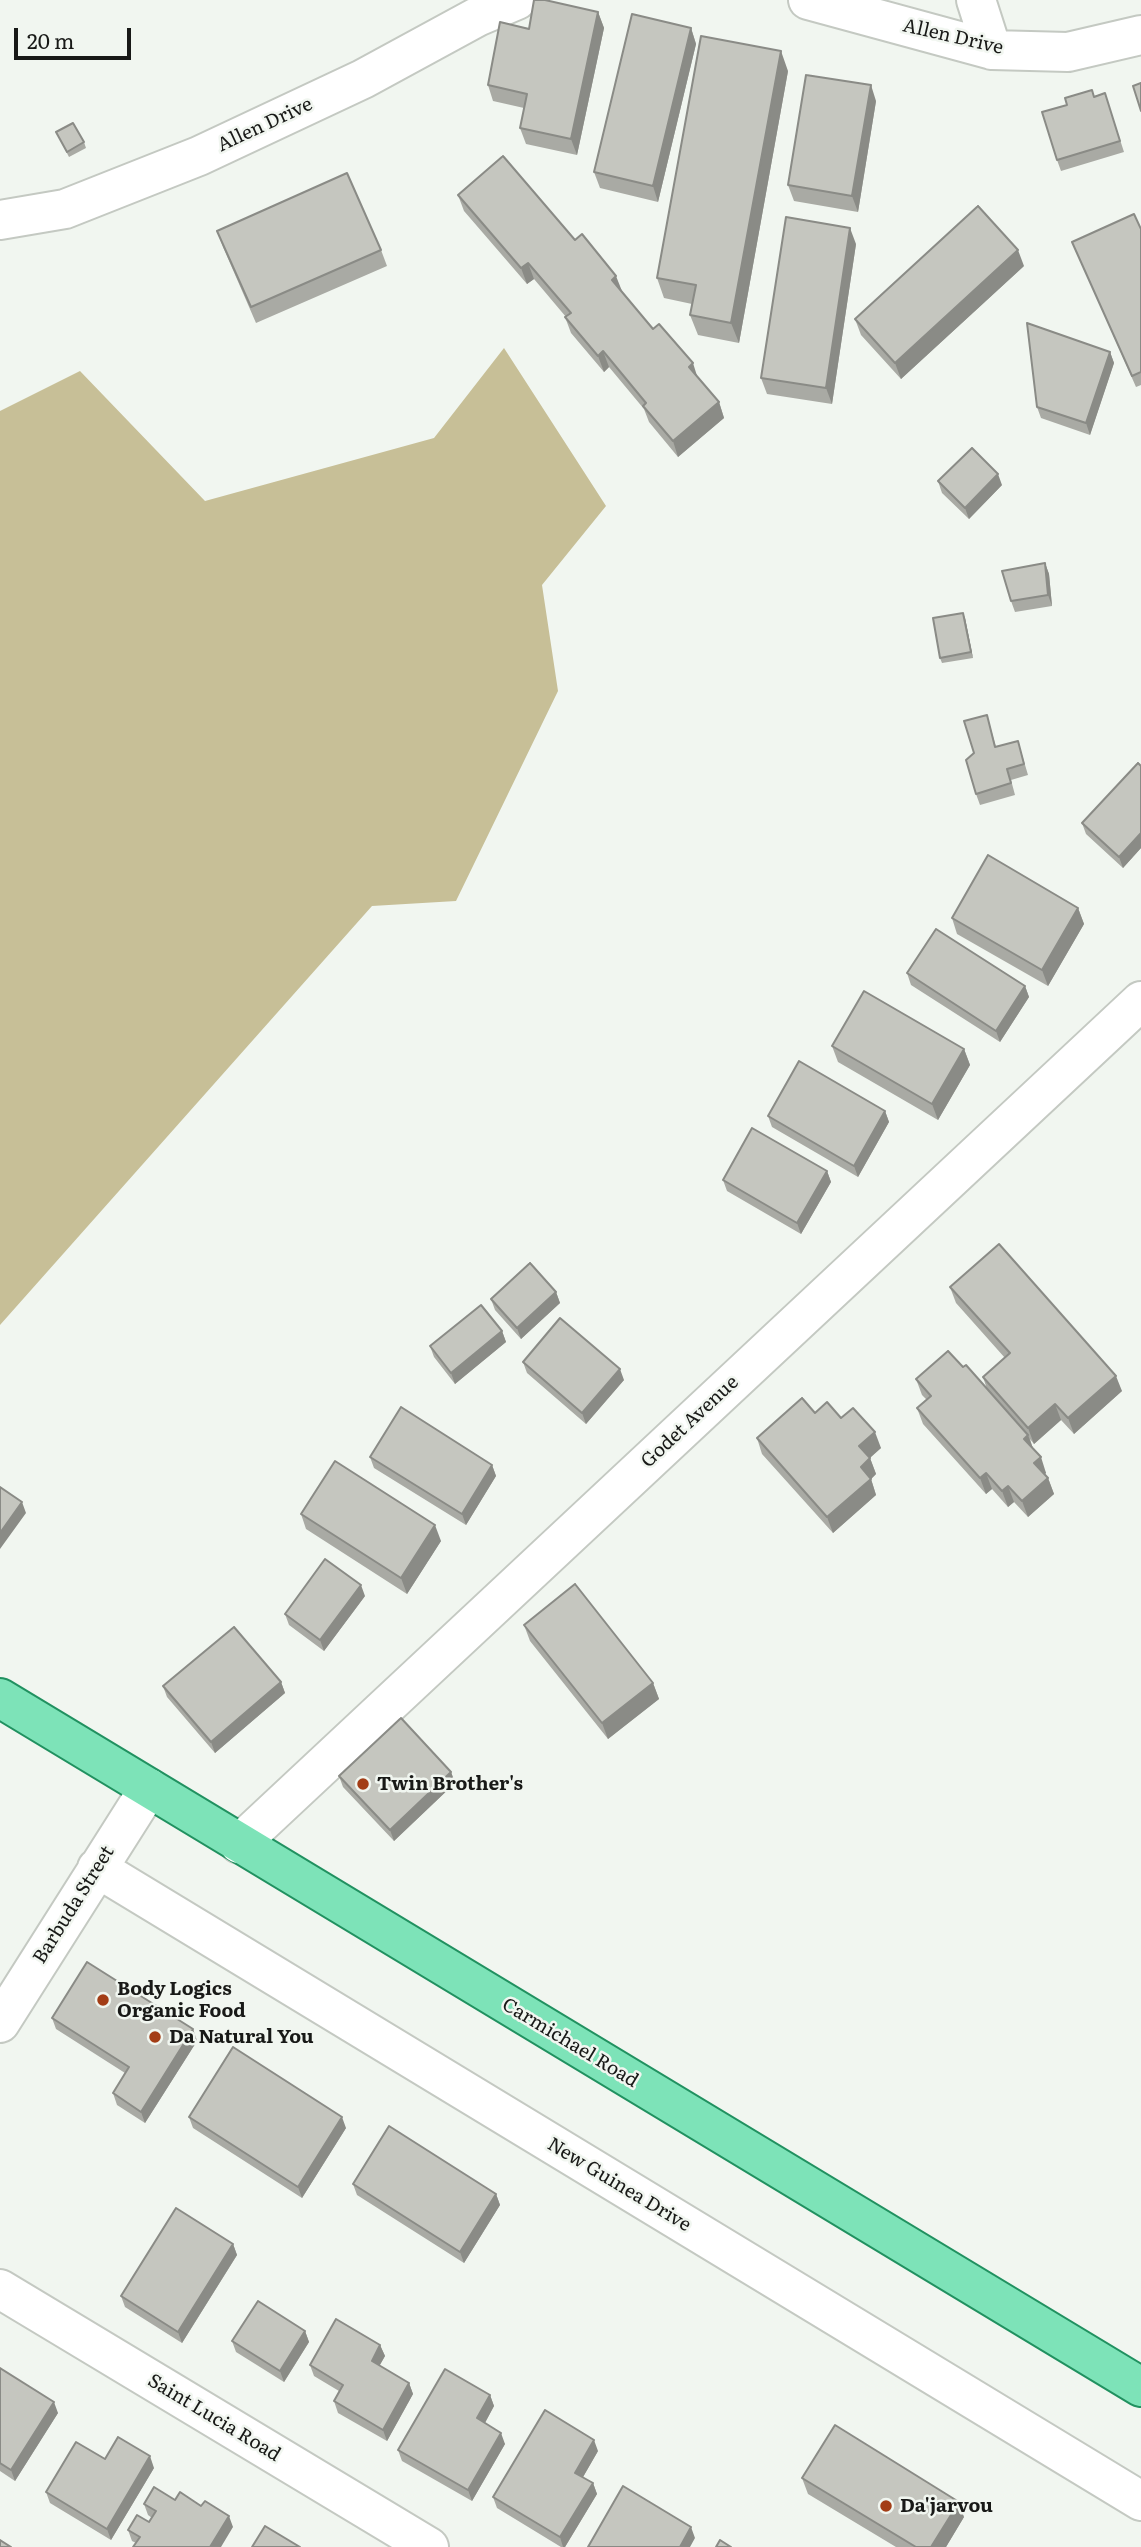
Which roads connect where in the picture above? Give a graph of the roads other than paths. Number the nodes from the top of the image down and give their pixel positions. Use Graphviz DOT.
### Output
graph roads {
  1 [pos="517,0"];
  2 [pos="807,0"];
  3 [pos="976,0"];
  4 [pos="472,9"];
  5 [pos="1141,35"];
  6 [pos="992,50"];
  7 [pos="0,220"];
  8 [pos="1141,1001"];
  9 [pos="0,1698"];
  10 [pos="149,1788"];
  11 [pos="239,1844"];
  12 [pos="97,1868"];
  13 [pos="0,2022"];
  14 [pos="0,2289"];
  15 [pos="1141,2387"];
  16 [pos="1141,2501"];
  17 [pos="429,2547"];
  1 -- 4 [label="street, Allen Drive"];
  2 -- 6 [label="street, Allen Drive"];
  3 -- 6 [label="street"];
  4 -- 7 [label="street, Allen Drive"];
  5 -- 6 [label="street, Allen Drive"];
  8 -- 11 [label="street, Godet Avenue"];
  9 -- 10 [label="main road, Carmichael Road"];
  10 -- 11 [label="main road, Carmichael Road"];
  10 -- 12 [label="street, Barbuda Street"];
  11 -- 15 [label="main road, Carmichael Road"];
  12 -- 13 [label="street, Barbuda Street"];
  12 -- 16 [label="street, New Guinea Drive"];
  14 -- 17 [label="street, Saint Lucia Road"];
}
